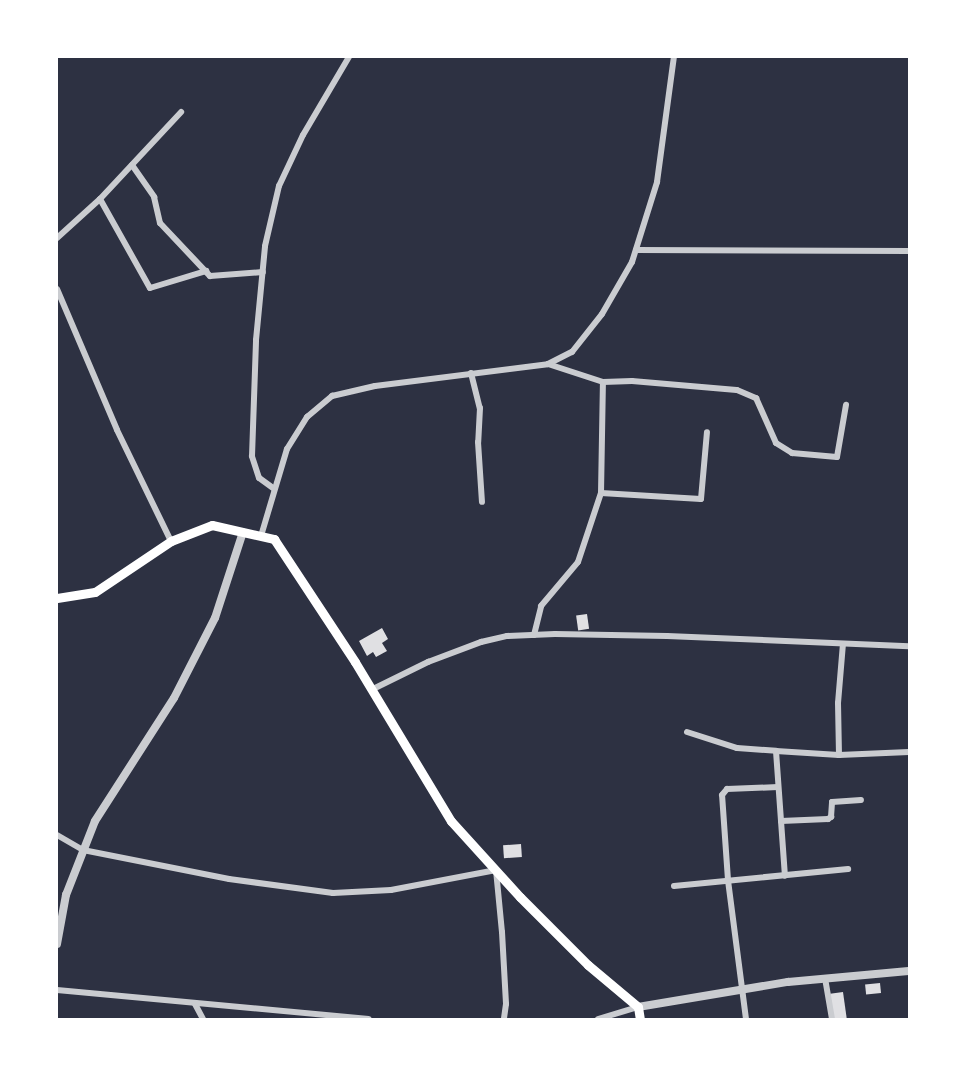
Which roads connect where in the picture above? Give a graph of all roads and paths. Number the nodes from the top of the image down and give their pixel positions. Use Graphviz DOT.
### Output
graph roads {
  1 [pos="349,57"];
  2 [pos="674,57"];
  3 [pos="181,112"];
  4 [pos="132,165"];
  5 [pos="100,199"];
  6 [pos="57,238"];
  7 [pos="636,250"];
  8 [pos="909,251"];
  9 [pos="206,271"];
  10 [pos="263,272"];
  11 [pos="57,289"];
  12 [pos="548,364"];
  13 [pos="471,373"];
  14 [pos="603,382"];
  15 [pos="846,405"];
  16 [pos="707,432"];
  17 [pos="273,489"];
  18 [pos="601,493"];
  19 [pos="482,502"];
  20 [pos="243,532"];
  21 [pos="261,536"];
  22 [pos="171,541"];
  23 [pos="57,598"];
  24 [pos="534,635"];
  25 [pos="843,644"];
  26 [pos="909,646"];
  27 [pos="371,690"];
  28 [pos="687,732"];
  29 [pos="776,751"];
  30 [pos="909,752"];
  31 [pos="839,755"];
  32 [pos="778,787"];
  33 [pos="861,800"];
  34 [pos="781,821"];
  35 [pos="57,835"];
  36 [pos="83,850"];
  37 [pos="848,869"];
  38 [pos="496,870"];
  39 [pos="785,876"];
  40 [pos="728,880"];
  41 [pos="674,886"];
  42 [pos="57,944"];
  43 [pos="909,971"];
  44 [pos="825,978"];
  45 [pos="741,989"];
  46 [pos="57,990"];
  47 [pos="195,1004"];
  48 [pos="638,1007"];
  49 [pos="342,1018"];
  50 [pos="203,1019"];
  51 [pos="369,1019"];
  52 [pos="504,1019"];
  53 [pos="598,1019"];
  54 [pos="639,1019"];
  55 [pos="746,1019"];
  56 [pos="832,1019"];
  1 -- 10 [label="street"];
  2 -- 7 [label="street"];
  3 -- 4 [label="street"];
  4 -- 5 [label="street"];
  4 -- 9 [label="street"];
  5 -- 6 [label="street"];
  5 -- 9 [label="street"];
  7 -- 8 [label="street"];
  7 -- 12 [label="street"];
  9 -- 10 [label="street"];
  10 -- 17 [label="street"];
  11 -- 22 [label="street"];
  12 -- 13 [label="street"];
  12 -- 14 [label="street"];
  13 -- 17 [label="street"];
  13 -- 19 [label="street"];
  14 -- 15 [label="street"];
  14 -- 18 [label="street"];
  16 -- 18 [label="street"];
  17 -- 21 [label="street"];
  18 -- 24 [label="street"];
  20 -- 21 [label="main road"];
  20 -- 22 [label="main road"];
  20 -- 36 [label="street"];
  21 -- 27 [label="main road"];
  22 -- 23 [label="main road"];
  24 -- 25 [label="street"];
  24 -- 27 [label="street"];
  25 -- 26 [label="street"];
  25 -- 31 [label="street"];
  27 -- 38 [label="main road"];
  28 -- 29 [label="street"];
  29 -- 31 [label="street"];
  29 -- 32 [label="street"];
  30 -- 31 [label="street"];
  32 -- 34 [label="street"];
  32 -- 40 [label="street"];
  33 -- 34 [label="street"];
  34 -- 39 [label="street"];
  35 -- 36 [label="street"];
  36 -- 38 [label="street"];
  36 -- 42 [label="street"];
  37 -- 39 [label="street"];
  38 -- 48 [label="main road"];
  38 -- 52 [label="street"];
  39 -- 40 [label="street"];
  40 -- 41 [label="street"];
  40 -- 45 [label="street"];
  43 -- 44 [label="street"];
  44 -- 45 [label="street"];
  44 -- 56 [label="street"];
  45 -- 48 [label="street"];
  45 -- 55 [label="street"];
  46 -- 47 [label="street"];
  47 -- 49 [label="street"];
  47 -- 50 [label="street"];
  48 -- 53 [label="street"];
  48 -- 54 [label="main road"];
  49 -- 51 [label="street"];
}
